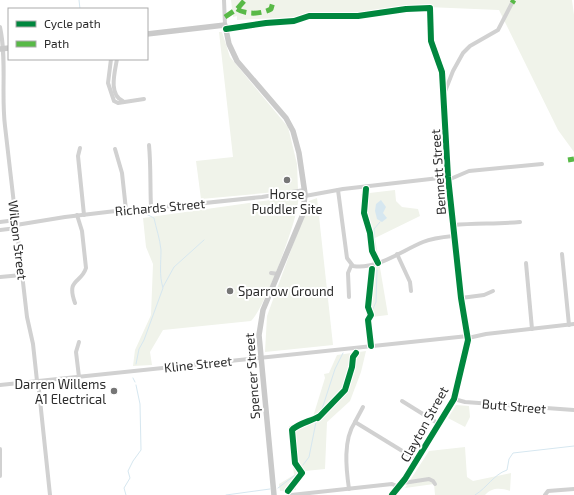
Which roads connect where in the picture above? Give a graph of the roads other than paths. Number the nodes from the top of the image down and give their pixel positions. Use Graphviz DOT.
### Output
graph roads {
  1 [pos="224,0"];
  2 [pos="512,3"];
  3 [pos="0,27"];
  4 [pos="226,28"];
  5 [pos="148,34"];
  6 [pos="4,49"];
  7 [pos="112,60"];
  8 [pos="117,60"];
  9 [pos="444,96"];
  10 [pos="144,99"];
  11 [pos="126,101"];
  12 [pos="149,145"];
  13 [pos="80,148"];
  14 [pos="115,149"];
  15 [pos="542,164"];
  16 [pos="448,178"];
  17 [pos="338,190"];
  18 [pos="304,193"];
  19 [pos="151,207"];
  20 [pos="126,210"];
  21 [pos="84,214"];
  22 [pos="77,215"];
  23 [pos="0,222"];
  24 [pos="520,222"];
  25 [pos="16,224"];
  26 [pos="453,225"];
  27 [pos="0,230"];
  28 [pos="454,236"];
  29 [pos="397,254"];
  30 [pos="562,254"];
  31 [pos="526,262"];
  32 [pos="351,266"];
  33 [pos="271,273"];
  34 [pos="22,274"];
  35 [pos="278,274"];
  36 [pos="0,277"];
  37 [pos="411,291"];
  38 [pos="493,291"];
  39 [pos="349,297"];
  40 [pos="461,298"];
  41 [pos="75,302"];
  42 [pos="572,324"];
  43 [pos="532,329"];
  44 [pos="468,337"];
  45 [pos="78,342"];
  46 [pos="260,358"];
  47 [pos="79,377"];
  48 [pos="37,381"];
  49 [pos="0,385"];
  50 [pos="454,399"];
  51 [pos="402,401"];
  52 [pos="363,407"];
  53 [pos="574,410"];
  54 [pos="355,422"];
  55 [pos="439,424"];
  56 [pos="0,449"];
  57 [pos="417,460"];
  58 [pos="0,476"];
  59 [pos="403,482"];
  60 [pos="435,484"];
  61 [pos="399,487"];
  62 [pos="349,488"];
  63 [pos="574,490"];
  64 [pos="546,493"];
  65 [pos="50,495"];
  66 [pos="274,495"];
  67 [pos="291,495"];
  68 [pos="392,495"];
  1 -- 4 [label="street, Spencer Street"];
  2 -- 9 [label="street"];
  3 -- 6 [label="street, Wilson Street"];
  4 -- 5 [label="street"];
  4 -- 9 [label="street, Bennett Street"];
  4 -- 18 [label="street, Spencer Street"];
  6 -- 25 [label="street, Wilson Street"];
  7 -- 11 [label="street"];
  8 -- 11 [label="street"];
  9 -- 16 [label="street, Bennett Street"];
  10 -- 11 [label="street"];
  12 -- 19 [label="street"];
  13 -- 21 [label="street"];
  14 -- 20 [label="street"];
  15 -- 16 [label="street, Richards Street"];
  16 -- 17 [label="street, Richards Street"];
  16 -- 26 [label="street, Bennett Street"];
  17 -- 18 [label="street, Richards Street"];
  17 -- 32 [label="street"];
  18 -- 19 [label="street, Richards Street"];
  18 -- 35 [label="street, Spencer Street"];
  19 -- 20 [label="street, Richards Street"];
  20 -- 21 [label="street, Richards Street"];
  21 -- 22 [label="street, Richards Street"];
  22 -- 25 [label="street, Richards Street"];
  22 -- 41 [label="street"];
  23 -- 25 [label="street, Richards Street"];
  24 -- 26 [label="street"];
  25 -- 27 [label="street, Richards Street"];
  25 -- 34 [label="street, Wilson Street"];
  26 -- 28 [label="street, Bennett Street"];
  28 -- 29 [label="street"];
  28 -- 40 [label="street, Bennett Street"];
  29 -- 32 [label="street"];
  29 -- 37 [label="street"];
  30 -- 42 [label="street"];
  31 -- 43 [label="street"];
  32 -- 39 [label="street"];
  33 -- 35 [label="street"];
  34 -- 36 [label="street"];
  34 -- 48 [label="street, Wilson Street"];
  35 -- 46 [label="street, Spencer Street"];
  38 -- 40 [label="street"];
  40 -- 44 [label="street, Bennett Street"];
  42 -- 43 [label="street, Kline Street"];
  43 -- 44 [label="street, Kline Street"];
  44 -- 46 [label="street, Kline Street"];
  44 -- 50 [label="street, Clayton Street"];
  45 -- 47 [label="street"];
  46 -- 47 [label="street, Kline Street"];
  46 -- 66 [label="street, Spencer Street"];
  47 -- 48 [label="street, Kline Street"];
  48 -- 49 [label="street, Kline Street"];
  48 -- 65 [label="street, Wilson Street"];
  50 -- 53 [label="street, Butt Street"];
  50 -- 55 [label="street, Clayton Street"];
  51 -- 55 [label="street"];
  52 -- 54 [label="street"];
  54 -- 57 [label="street"];
  54 -- 62 [label="street"];
  55 -- 57 [label="street, Clayton Street"];
  56 -- 58 [label="street"];
  57 -- 59 [label="street, Clayton Street"];
  59 -- 60 [label="street"];
  59 -- 61 [label="street, Clayton Street"];
  61 -- 62 [label="street"];
  61 -- 68 [label="street, Clayton Street"];
  62 -- 67 [label="street"];
  63 -- 64 [label="street"];
}
